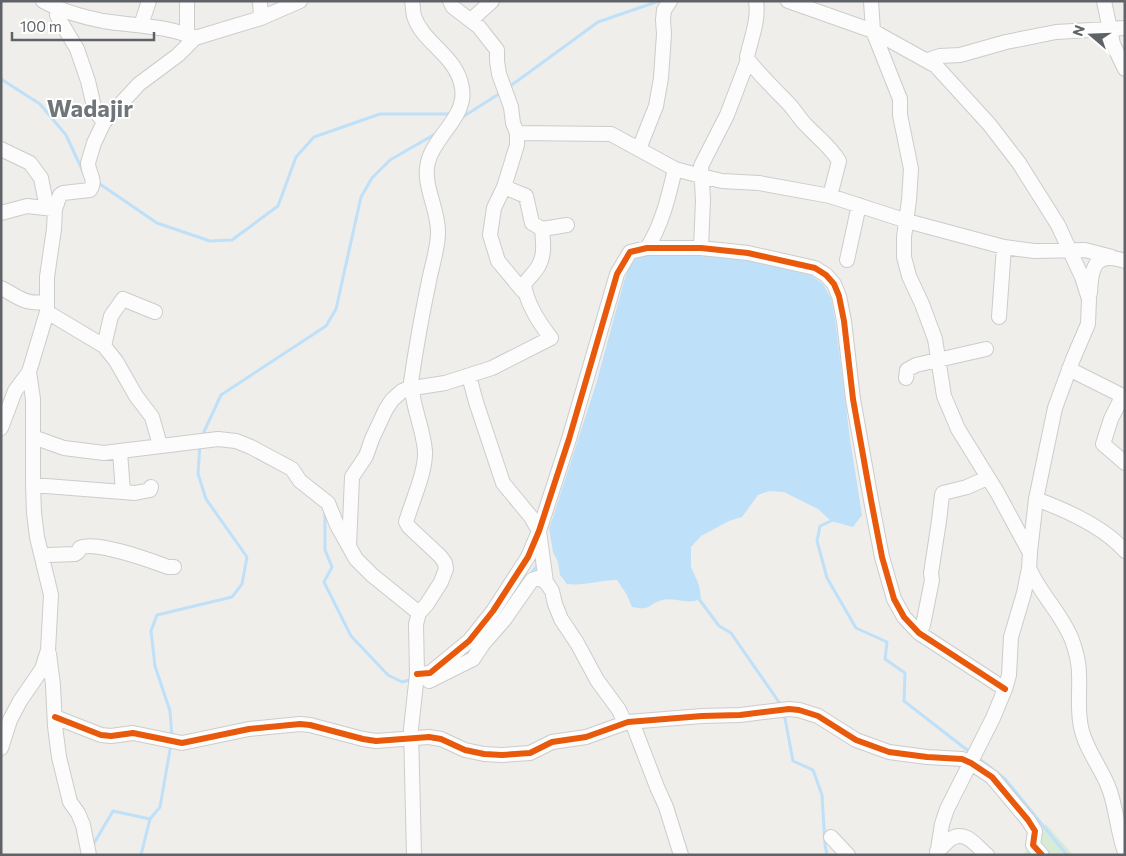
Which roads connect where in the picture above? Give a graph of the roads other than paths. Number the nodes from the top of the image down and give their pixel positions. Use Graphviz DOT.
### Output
graph roads {
  1 [pos="44,1"];
  2 [pos="149,1"];
  3 [pos="187,1"];
  4 [pos="260,1"];
  5 [pos="300,1"];
  6 [pos="412,1"];
  7 [pos="450,1"];
  8 [pos="492,1"];
  9 [pos="670,1"];
  10 [pos="756,1"];
  11 [pos="788,1"];
  12 [pos="871,1"];
  13 [pos="1104,1"];
  14 [pos="58,9"];
  15 [pos="261,18"];
  16 [pos="471,20"];
  17 [pos="142,25"];
  18 [pos="1110,28"];
  19 [pos="1125,28"];
  20 [pos="874,31"];
  21 [pos="191,37"];
  22 [pos="748,60"];
  23 [pos="928,60"];
  24 [pos="1125,69"];
  25 [pos="104,122"];
  26 [pos="517,132"];
  27 [pos="1,149"];
  28 [pos="638,149"];
  29 [pos="675,169"];
  30 [pos="701,176"];
  31 [pos="504,187"];
  32 [pos="830,196"];
  33 [pos="859,205"];
  34 [pos="51,208"];
  35 [pos="1,214"];
  36 [pos="907,221"];
  37 [pos="567,225"];
  38 [pos="542,229"];
  39 [pos="1004,247"];
  40 [pos="647,248"];
  41 [pos="701,248"];
  42 [pos="1071,251"];
  43 [pos="1119,259"];
  44 [pos="847,260"];
  45 [pos="1,288"];
  46 [pos="525,292"];
  47 [pos="1089,299"];
  48 [pos="46,307"];
  49 [pos="155,312"];
  50 [pos="999,317"];
  51 [pos="104,346"];
  52 [pos="986,349"];
  53 [pos="938,360"];
  54 [pos="1069,369"];
  55 [pos="29,372"];
  56 [pos="469,376"];
  57 [pos="906,378"];
  58 [pos="411,389"];
  59 [pos="1124,396"];
  60 [pos="1,428"];
  61 [pos="33,437"];
  62 [pos="160,445"];
  63 [pos="120,452"];
  64 [pos="1125,463"];
  65 [pos="988,478"];
  66 [pos="32,485"];
  67 [pos="151,487"];
  68 [pos="124,492"];
  69 [pos="1036,499"];
  70 [pos="539,531"];
  71 [pos="349,548"];
  72 [pos="1125,551"];
  73 [pos="1030,553"];
  74 [pos="43,557"];
  75 [pos="174,567"];
  76 [pos="1029,568"];
  77 [pos="546,582"];
  78 [pos="419,613"];
  79 [pos="919,633"];
  80 [pos="48,650"];
  81 [pos="416,679"];
  82 [pos="1005,689"];
  83 [pos="55,717"];
  84 [pos="628,723"];
  85 [pos="412,738"];
  86 [pos="1,748"];
  87 [pos="970,762"];
  88 [pos="831,837"];
  89 [pos="1125,852"];
  90 [pos="937,853"];
  91 [pos="89,855"];
  92 [pos="414,855"];
  93 [pos="681,855"];
  94 [pos="848,855"];
  95 [pos="987,855"];
  96 [pos="1042,855"];
  1 -- 14 [label="street"];
  2 -- 17 [label="street"];
  3 -- 21 [label="street"];
  4 -- 15 [label="street"];
  5 -- 15 [label="street"];
  6 -- 58 [label="street"];
  7 -- 16 [label="street"];
  8 -- 16 [label="street"];
  9 -- 28 [label="street"];
  10 -- 22 [label="street"];
  11 -- 20 [label="street"];
  12 -- 20 [label="street"];
  13 -- 18 [label="street"];
  14 -- 17 [label="street"];
  14 -- 25 [label="street"];
  15 -- 21 [label="street"];
  16 -- 26 [label="street"];
  17 -- 21 [label="street"];
  18 -- 19 [label="street"];
  18 -- 23 [label="street"];
  18 -- 24 [label="street"];
  20 -- 23 [label="street"];
  20 -- 36 [label="street"];
  21 -- 25 [label="street"];
  22 -- 30 [label="street"];
  22 -- 32 [label="street"];
  23 -- 42 [label="street"];
  25 -- 34 [label="street"];
  26 -- 28 [label="street"];
  26 -- 31 [label="street"];
  27 -- 34 [label="street"];
  28 -- 29 [label="street"];
  29 -- 30 [label="street"];
  29 -- 40 [label="street"];
  30 -- 32 [label="street"];
  30 -- 41 [label="street"];
  31 -- 38 [label="street"];
  31 -- 46 [label="street"];
  32 -- 33 [label="street"];
  33 -- 36 [label="street"];
  33 -- 44 [label="street"];
  34 -- 35 [label="street"];
  34 -- 48 [label="street"];
  36 -- 39 [label="street"];
  36 -- 53 [label="street"];
  37 -- 38 [label="street"];
  38 -- 46 [label="street"];
  39 -- 42 [label="street"];
  39 -- 50 [label="street"];
  40 -- 41 [label="street"];
  40 -- 70 [label="street"];
  41 -- 79 [label="street"];
  42 -- 43 [label="street"];
  42 -- 47 [label="street"];
  43 -- 47 [label="street"];
  45 -- 48 [label="street"];
  46 -- 56 [label="street"];
  47 -- 54 [label="street"];
  48 -- 51 [label="street"];
  48 -- 55 [label="street"];
  49 -- 51 [label="street"];
  51 -- 62 [label="street"];
  52 -- 53 [label="street"];
  53 -- 57 [label="street"];
  53 -- 65 [label="street"];
  54 -- 59 [label="street"];
  54 -- 69 [label="street"];
  55 -- 60 [label="street"];
  55 -- 61 [label="street"];
  56 -- 58 [label="street"];
  56 -- 70 [label="street"];
  58 -- 71 [label="street"];
  58 -- 78 [label="street"];
  59 -- 64 [label="street"];
  61 -- 63 [label="street"];
  61 -- 66 [label="street"];
  62 -- 63 [label="street"];
  62 -- 71 [label="street"];
  63 -- 68 [label="street"];
  65 -- 73 [label="street"];
  65 -- 79 [label="street"];
  66 -- 68 [label="street"];
  66 -- 74 [label="street"];
  67 -- 68 [label="street"];
  69 -- 72 [label="street"];
  69 -- 73 [label="street"];
  70 -- 77 [label="street"];
  70 -- 81 [label="street"];
  71 -- 78 [label="street"];
  73 -- 76 [label="street"];
  74 -- 75 [label="street"];
  74 -- 80 [label="street"];
  76 -- 82 [label="street"];
  76 -- 89 [label="street"];
  77 -- 81 [label="street"];
  77 -- 84 [label="street"];
  78 -- 81 [label="street"];
  79 -- 82 [label="street"];
  80 -- 83 [label="street"];
  80 -- 86 [label="street"];
  81 -- 85 [label="street"];
  82 -- 87 [label="street"];
  83 -- 85 [label="street"];
  83 -- 91 [label="street"];
  84 -- 85 [label="street"];
  84 -- 87 [label="street"];
  84 -- 93 [label="street"];
  85 -- 92 [label="street"];
  87 -- 90 [label="street"];
  87 -- 96 [label="street"];
  88 -- 94 [label="street"];
  90 -- 95 [label="street"];
}
